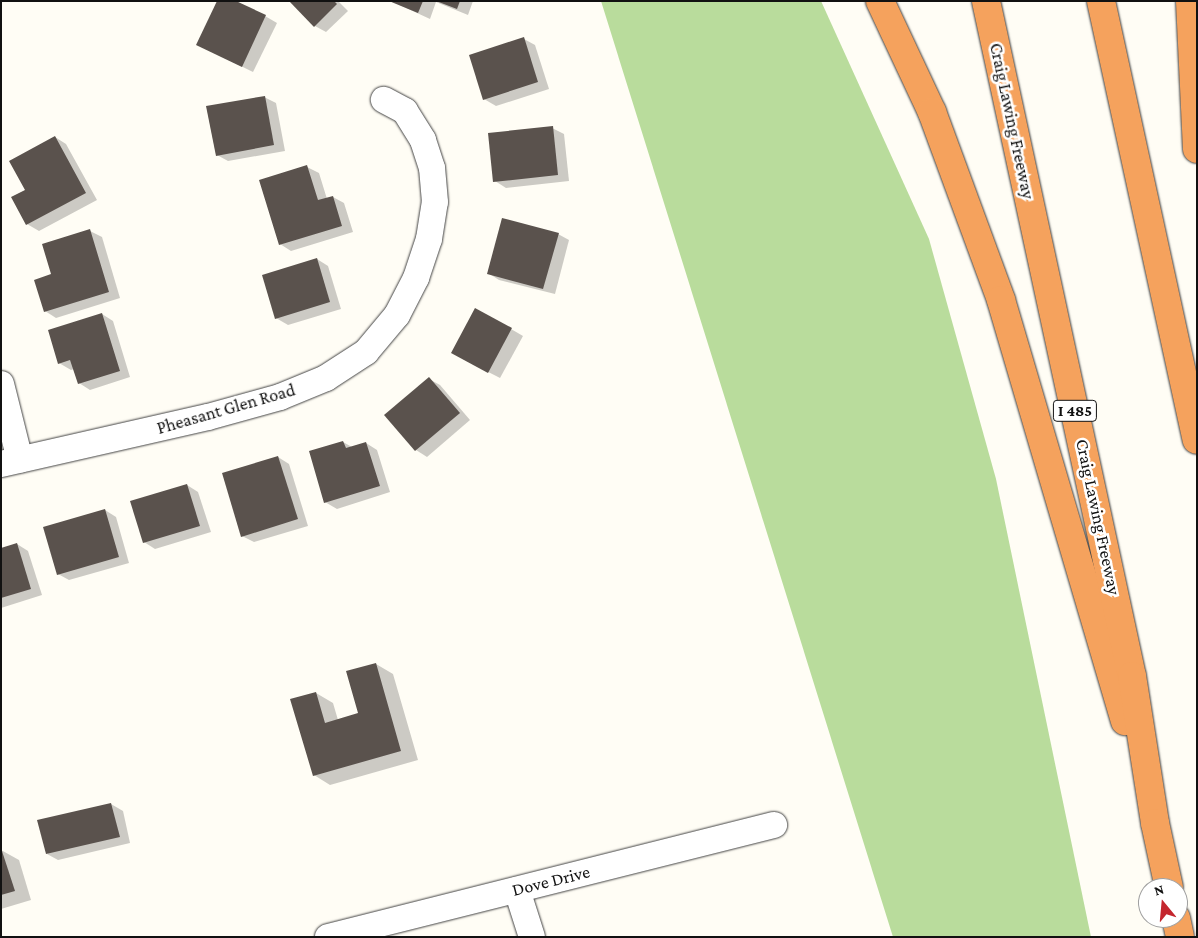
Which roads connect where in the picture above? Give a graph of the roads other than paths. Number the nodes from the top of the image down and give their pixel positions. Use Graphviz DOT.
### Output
graph roads {
  1 [pos="880,1"];
  2 [pos="986,1"];
  3 [pos="1101,1"];
  4 [pos="1190,1"];
  5 [pos="384,100"];
  6 [pos="1197,149"];
  7 [pos="1,384"];
  8 [pos="1197,440"];
  9 [pos="11,462"];
  10 [pos="1155,823"];
  11 [pos="774,825"];
  12 [pos="1167,878"];
  13 [pos="517,890"];
  14 [pos="328,937"];
  15 [pos="532,937"];
  1 -- 10 [label="highway"];
  2 -- 10 [label="highway, Craig Lawing Freeway / I 485"];
  3 -- 8 [label="highway"];
  4 -- 6 [label="highway"];
  5 -- 9 [label="street, Pheasant Glen Road"];
  7 -- 9 [label="street"];
  10 -- 12 [label="highway, Craig Lawing Freeway / I 485"];
  11 -- 13 [label="street, Dove Drive"];
  13 -- 14 [label="street, Dove Drive"];
  13 -- 15 [label="street"];
}
